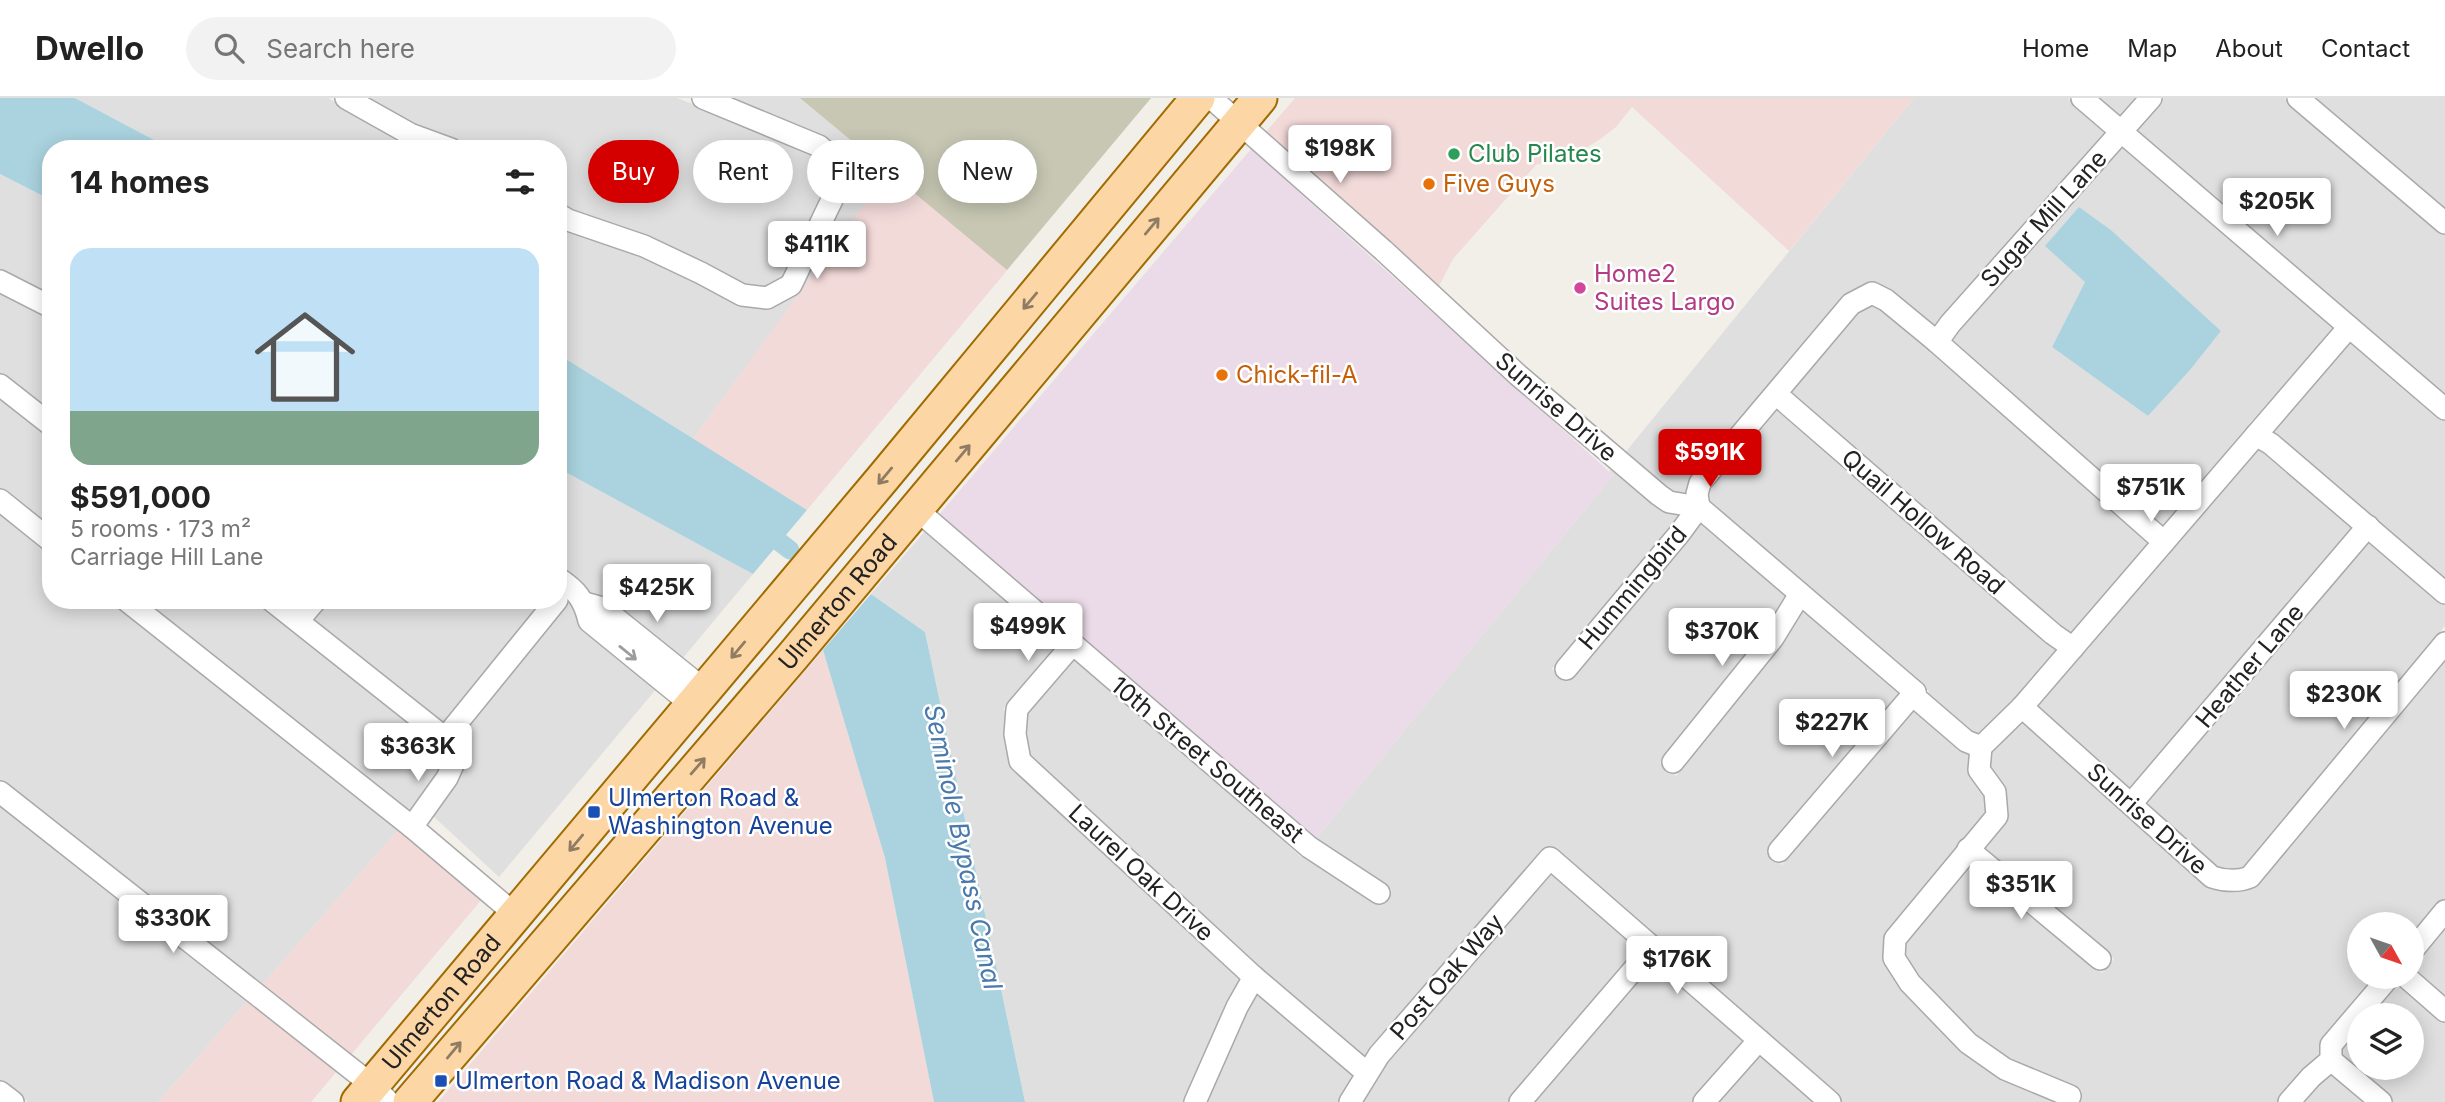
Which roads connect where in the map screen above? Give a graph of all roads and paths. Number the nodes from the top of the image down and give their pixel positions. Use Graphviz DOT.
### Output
graph roads {
  1 [pos="346,98"];
  2 [pos="703,98"];
  3 [pos="1198,98"];
  4 [pos="1211,98"];
  5 [pos="2082,98"];
  6 [pos="2151,98"];
  7 [pos="2298,98"];
  8 [pos="1250,110"];
  9 [pos="2121,132"];
  10 [pos="426,140"];
  11 [pos="567,219"];
  12 [pos="2445,223"];
  13 [pos="0,281"];
  14 [pos="42,302"];
  15 [pos="2349,327"];
  16 [pos="1937,342"];
  17 [pos="0,385"];
  18 [pos="1776,394"];
  19 [pos="2445,409"];
  20 [pos="42,418"];
  21 [pos="2256,435"];
  22 [pos="0,500"];
  23 [pos="1699,507"];
  24 [pos="916,509"];
  25 [pos="2368,526"];
  26 [pos="42,534"];
  27 [pos="2164,542"];
  28 [pos="2445,593"];
  29 [pos="567,594"];
  30 [pos="1800,594"];
  31 [pos="136,609"];
  32 [pos="283,609"];
  33 [pos="308,609"];
  34 [pos="547,609"];
  35 [pos="298,621"];
  36 [pos="2445,643"];
  37 [pos="1072,645"];
  38 [pos="2073,648"];
  39 [pos="1566,669"];
  40 [pos="1915,692"];
  41 [pos="699,697"];
  42 [pos="2022,707"];
  43 [pos="445,738"];
  44 [pos="1981,747"];
  45 [pos="1673,762"];
  46 [pos="0,792"];
  47 [pos="2131,804"];
  48 [pos="412,827"];
  49 [pos="1968,849"];
  50 [pos="1779,851"];
  51 [pos="1379,893"];
  52 [pos="2445,911"];
  53 [pos="516,915"];
  54 [pos="2424,936"];
  55 [pos="1653,947"];
  56 [pos="2100,959"];
  57 [pos="1254,977"];
  58 [pos="2378,989"];
  59 [pos="2420,989"];
  60 [pos="2445,1011"];
  61 [pos="1759,1040"];
  62 [pos="2331,1060"];
  63 [pos="1367,1073"];
  64 [pos="0,1092"];
  65 [pos="373,1096"];
  66 [pos="2070,1096"];
  67 [pos="13,1102"];
  68 [pos="410,1102"];
  69 [pos="1195,1102"];
  70 [pos="1350,1102"];
  71 [pos="1520,1102"];
  72 [pos="1704,1102"];
  73 [pos="1830,1102"];
  74 [pos="2288,1102"];
  75 [pos="2381,1102"];
  1 -- 10 [label="street"];
  2 -- 11 [label="street"];
  3 -- 41 [label="main road, Ulmerton Road, one-way"];
  4 -- 8 [label="street, Sunrise Drive"];
  5 -- 9 [label="street"];
  6 -- 9 [label="street, Sugar Mill Lane"];
  7 -- 12 [label="street"];
  8 -- 23 [label="street, Sunrise Drive"];
  24 -- 8 [label="main road, Ulmerton Road, one-way"];
  9 -- 15 [label="street"];
  9 -- 16 [label="street, Sugar Mill Lane"];
  13 -- 14 [label="street"];
  15 -- 19 [label="street"];
  15 -- 21 [label="street"];
  16 -- 18 [label="street"];
  16 -- 27 [label="street"];
  17 -- 20 [label="street"];
  18 -- 23 [label="street"];
  18 -- 38 [label="street, Quail Hollow Road"];
  21 -- 25 [label="street"];
  21 -- 27 [label="street"];
  22 -- 26 [label="street"];
  23 -- 30 [label="street, Sunrise Drive"];
  23 -- 39 [label="street, Hummingbird"];
  24 -- 37 [label="street, 10th Street Southeast"];
  68 -- 24 [label="main road, Ulmerton Road, one-way"];
  25 -- 28 [label="street"];
  25 -- 47 [label="street, Heather Lane"];
  27 -- 38 [label="street"];
  29 -- 41 [label="street"];
  30 -- 40 [label="street, Sunrise Drive"];
  30 -- 45 [label="street"];
  31 -- 48 [label="street"];
  32 -- 35 [label="street"];
  33 -- 35 [label="street"];
  34 -- 43 [label="street"];
  35 -- 43 [label="street"];
  36 -- 47 [label="street, Sunrise Drive"];
  37 -- 51 [label="street, 10th Street Southeast"];
  37 -- 57 [label="street, Laurel Oak Drive"];
  38 -- 42 [label="street"];
  40 -- 44 [label="street, Sunrise Drive"];
  40 -- 50 [label="street"];
  41 -- 53 [label="main road, Ulmerton Road, one-way"];
  42 -- 44 [label="street"];
  42 -- 47 [label="street, Sunrise Drive"];
  43 -- 48 [label="street"];
  44 -- 49 [label="street"];
  46 -- 65 [label="street"];
  48 -- 53 [label="street"];
  49 -- 56 [label="street"];
  49 -- 66 [label="street"];
  52 -- 54 [label="street"];
  53 -- 65 [label="main road, Ulmerton Road"];
  55 -- 61 [label="street"];
  55 -- 63 [label="street, Post Oak Way"];
  55 -- 71 [label="street"];
  57 -- 63 [label="street, Laurel Oak Drive"];
  57 -- 69 [label="street"];
  58 -- 62 [label="street"];
  59 -- 60 [label="street"];
  61 -- 72 [label="street"];
  61 -- 73 [label="street"];
  62 -- 74 [label="street"];
  62 -- 75 [label="street"];
  63 -- 70 [label="street, Post Oak Way"];
  64 -- 67 [label="street"];
}
